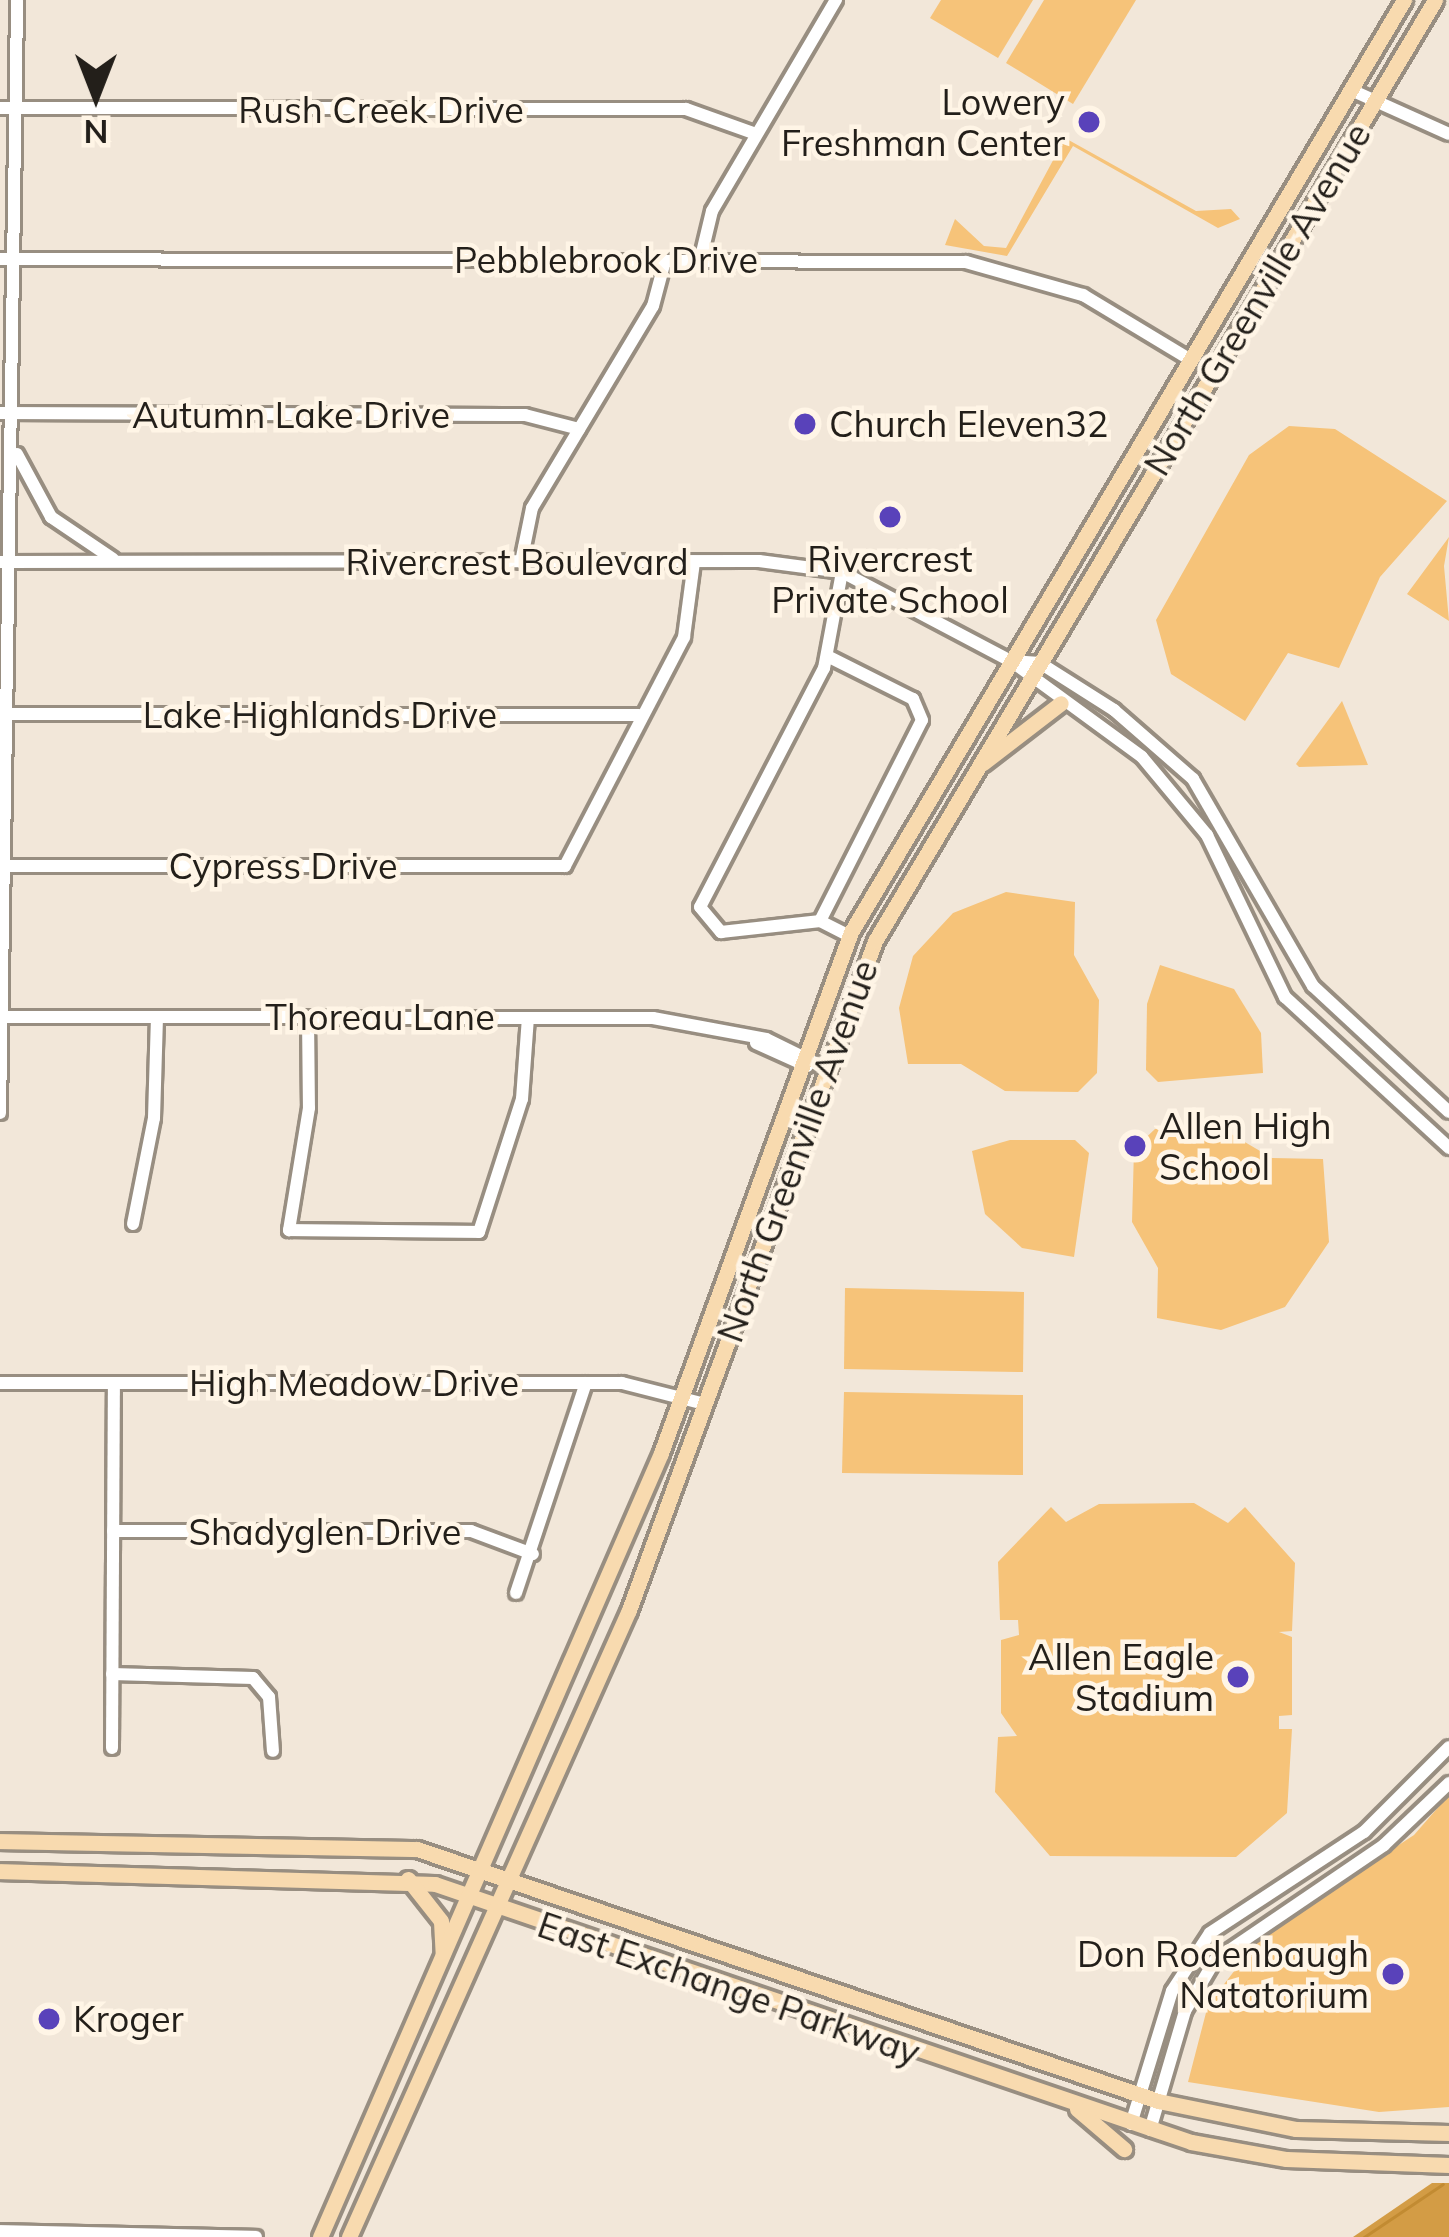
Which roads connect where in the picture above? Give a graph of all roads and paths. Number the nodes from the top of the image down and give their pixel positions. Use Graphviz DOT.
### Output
graph roads {
  1 [pos="17,0"];
  2 [pos="836,0"];
  3 [pos="1404,0"];
  4 [pos="1435,0"];
  5 [pos="1351,90"];
  6 [pos="1373,103"];
  7 [pos="0,108"];
  8 [pos="16,109"];
  9 [pos="756,134"];
  10 [pos="1449,134"];
  11 [pos="7,260"];
  12 [pos="665,261"];
  13 [pos="700,261"];
  14 [pos="1189,359"];
  15 [pos="1211,373"];
  16 [pos="6,413"];
  17 [pos="579,429"];
  18 [pos="13,440"];
  19 [pos="6,562"];
  20 [pos="521,562"];
  21 [pos="694,562"];
  22 [pos="125,563"];
  23 [pos="842,572"];
  24 [pos="829,656"];
  25 [pos="1011,661"];
  26 [pos="1040,663"];
  27 [pos="1028,683"];
  28 [pos="1061,703"];
  29 [pos="5,715"];
  30 [pos="639,715"];
  31 [pos="980,764"];
  32 [pos="4,866"];
  33 [pos="820,921"];
  34 [pos="850,936"];
  35 [pos="3,1017"];
  36 [pos="157,1017"];
  37 [pos="308,1017"];
  38 [pos="528,1018"];
  39 [pos="799,1059"];
  40 [pos="823,1067"];
  41 [pos="2,1079"];
  42 [pos="1449,1112"];
  43 [pos="0,1113"];
  44 [pos="1449,1148"];
  45 [pos="133,1224"];
  46 [pos="0,1383"];
  47 [pos="114,1383"];
  48 [pos="586,1383"];
  49 [pos="682,1397"];
  50 [pos="705,1404"];
  51 [pos="113,1531"];
  52 [pos="532,1554"];
  53 [pos="516,1594"];
  54 [pos="112,1674"];
  55 [pos="570,1674"];
  56 [pos="597,1687"];
  57 [pos="1449,1747"];
  58 [pos="112,1748"];
  59 [pos="273,1751"];
  60 [pos="1449,1783"];
  61 [pos="0,1841"];
  62 [pos="241,1842"];
  63 [pos="484,1868"];
  64 [pos="0,1871"];
  65 [pos="241,1872"];
  66 [pos="510,1878"];
  67 [pos="408,1879"];
  68 [pos="1266,1892"];
  69 [pos="471,1896"];
  70 [pos="498,1906"];
  71 [pos="1277,1911"];
  72 [pos="443,1959"];
  73 [pos="820,1988"];
  74 [pos="811,2019"];
  75 [pos="1139,2096"];
  76 [pos="1159,2101"];
  77 [pos="1077,2108"];
  78 [pos="1131,2124"];
  79 [pos="1150,2130"];
  80 [pos="1449,2133"];
  81 [pos="362,2143"];
  82 [pos="1124,2149"];
  83 [pos="386,2154"];
  84 [pos="1449,2164"];
  85 [pos="0,2231"];
  86 [pos="256,2237"];
  87 [pos="320,2237"];
  88 [pos="349,2237"];
  1 -- 8 [label="street"];
  2 -- 9 [label="street"];
  3 -- 5 [label="main road, North Greenville Avenue"];
  4 -- 6 [label="main road, North Greenville Avenue"];
  5 -- 6 [label="street"];
  5 -- 14 [label="main road, North Greenville Avenue"];
  6 -- 10 [label="street"];
  6 -- 15 [label="main road, North Greenville Avenue"];
  7 -- 8 [label="street, Rush Creek Drive"];
  8 -- 9 [label="street, Rush Creek Drive"];
  8 -- 11 [label="street"];
  9 -- 13 [label="street"];
  11 -- 12 [label="street, Pebblebrook Drive"];
  11 -- 16 [label="street"];
  12 -- 13 [label="street, Pebblebrook Drive"];
  12 -- 17 [label="street"];
  13 -- 14 [label="street, Pebblebrook Drive"];
  14 -- 15 [label="main road"];
  14 -- 25 [label="main road, North Greenville Avenue"];
  15 -- 26 [label="main road, North Greenville Avenue"];
  16 -- 17 [label="street, Autumn Lake Drive"];
  16 -- 18 [label="street"];
  17 -- 20 [label="street"];
  18 -- 19 [label="street"];
  18 -- 22 [label="street"];
  19 -- 22 [label="street, Rivercrest Boulevard"];
  19 -- 29 [label="street"];
  20 -- 21 [label="street, Rivercrest Boulevard"];
  20 -- 22 [label="street, Rivercrest Boulevard"];
  21 -- 23 [label="street, Rivercrest Boulevard"];
  21 -- 30 [label="street"];
  23 -- 24 [label="street"];
  23 -- 25 [label="street, Rivercrest Boulevard"];
  24 -- 33 [label="street"];
  24 -- 33 [label="street"];
  25 -- 26 [label="street, Rivercrest Boulevard"];
  25 -- 27 [label="street, Rivercrest Boulevard"];
  25 -- 34 [label="main road, North Greenville Avenue"];
  26 -- 27 [label="main road, North Greenville Avenue"];
  26 -- 42 [label="street"];
  27 -- 28 [label="street, Rivercrest Boulevard"];
  27 -- 31 [label="main road, North Greenville Avenue"];
  28 -- 31 [label="main road"];
  28 -- 44 [label="street, Rivercrest Boulevard"];
  29 -- 30 [label="street, Lake Highlands Drive"];
  29 -- 32 [label="street"];
  30 -- 32 [label="street, Cypress Drive"];
  31 -- 40 [label="main road, North Greenville Avenue"];
  32 -- 35 [label="street"];
  33 -- 34 [label="street"];
  34 -- 39 [label="main road, North Greenville Avenue"];
  35 -- 36 [label="street, Thoreau Lane"];
  35 -- 41 [label="street"];
  36 -- 37 [label="street, Thoreau Lane"];
  36 -- 45 [label="street"];
  37 -- 38 [label="street, Thoreau Lane"];
  37 -- 38 [label="street"];
  38 -- 39 [label="street, Thoreau Lane"];
  39 -- 40 [label="street, Thoreau Lane"];
  39 -- 49 [label="main road, North Greenville Avenue"];
  40 -- 50 [label="main road, North Greenville Avenue"];
  41 -- 43 [label="street"];
  46 -- 47 [label="street, High Meadow Drive"];
  47 -- 48 [label="street, High Meadow Drive"];
  47 -- 51 [label="street"];
  48 -- 49 [label="street, High Meadow Drive"];
  48 -- 52 [label="street"];
  49 -- 50 [label="street, High Meadow Drive"];
  49 -- 55 [label="main road, North Greenville Avenue"];
  50 -- 56 [label="main road, North Greenville Avenue"];
  51 -- 52 [label="street, Shadyglen Drive"];
  51 -- 54 [label="street"];
  52 -- 53 [label="street"];
  54 -- 58 [label="street"];
  54 -- 59 [label="street"];
  55 -- 56 [label="main road"];
  55 -- 63 [label="main road, North Greenville Avenue"];
  56 -- 66 [label="main road, North Greenville Avenue"];
  57 -- 68 [label="street"];
  60 -- 71 [label="street"];
  61 -- 62 [label="main road, East Exchange Parkway"];
  62 -- 63 [label="main road, East Exchange Parkway"];
  62 -- 65 [label="main road"];
  63 -- 66 [label="main road, East Exchange Parkway"];
  63 -- 69 [label="main road, North Greenville Avenue"];
  64 -- 65 [label="main road, East Exchange Parkway"];
  65 -- 67 [label="main road, East Exchange Parkway"];
  66 -- 70 [label="main road, North Greenville Avenue"];
  66 -- 73 [label="main road, East Exchange Parkway"];
  67 -- 69 [label="main road, East Exchange Parkway"];
  67 -- 72 [label="main road"];
  68 -- 71 [label="street"];
  68 -- 75 [label="street"];
  69 -- 70 [label="main road, East Exchange Parkway"];
  69 -- 72 [label="main road, North Greenville Avenue"];
  70 -- 74 [label="main road, East Exchange Parkway"];
  70 -- 83 [label="main road, North Greenville Avenue"];
  71 -- 76 [label="street"];
  72 -- 81 [label="main road, North Greenville Avenue"];
  73 -- 74 [label="main road"];
  73 -- 75 [label="main road, East Exchange Parkway"];
  74 -- 77 [label="main road, East Exchange Parkway"];
  75 -- 76 [label="main road, East Exchange Parkway"];
  75 -- 78 [label="street"];
  76 -- 79 [label="street"];
  76 -- 80 [label="main road, East Exchange Parkway"];
  77 -- 78 [label="main road, East Exchange Parkway"];
  77 -- 82 [label="main road"];
  78 -- 79 [label="main road, East Exchange Parkway"];
  79 -- 84 [label="main road, East Exchange Parkway"];
  81 -- 83 [label="main road"];
  81 -- 87 [label="main road, North Greenville Avenue"];
  83 -- 88 [label="main road, North Greenville Avenue"];
  85 -- 86 [label="street"];
}
